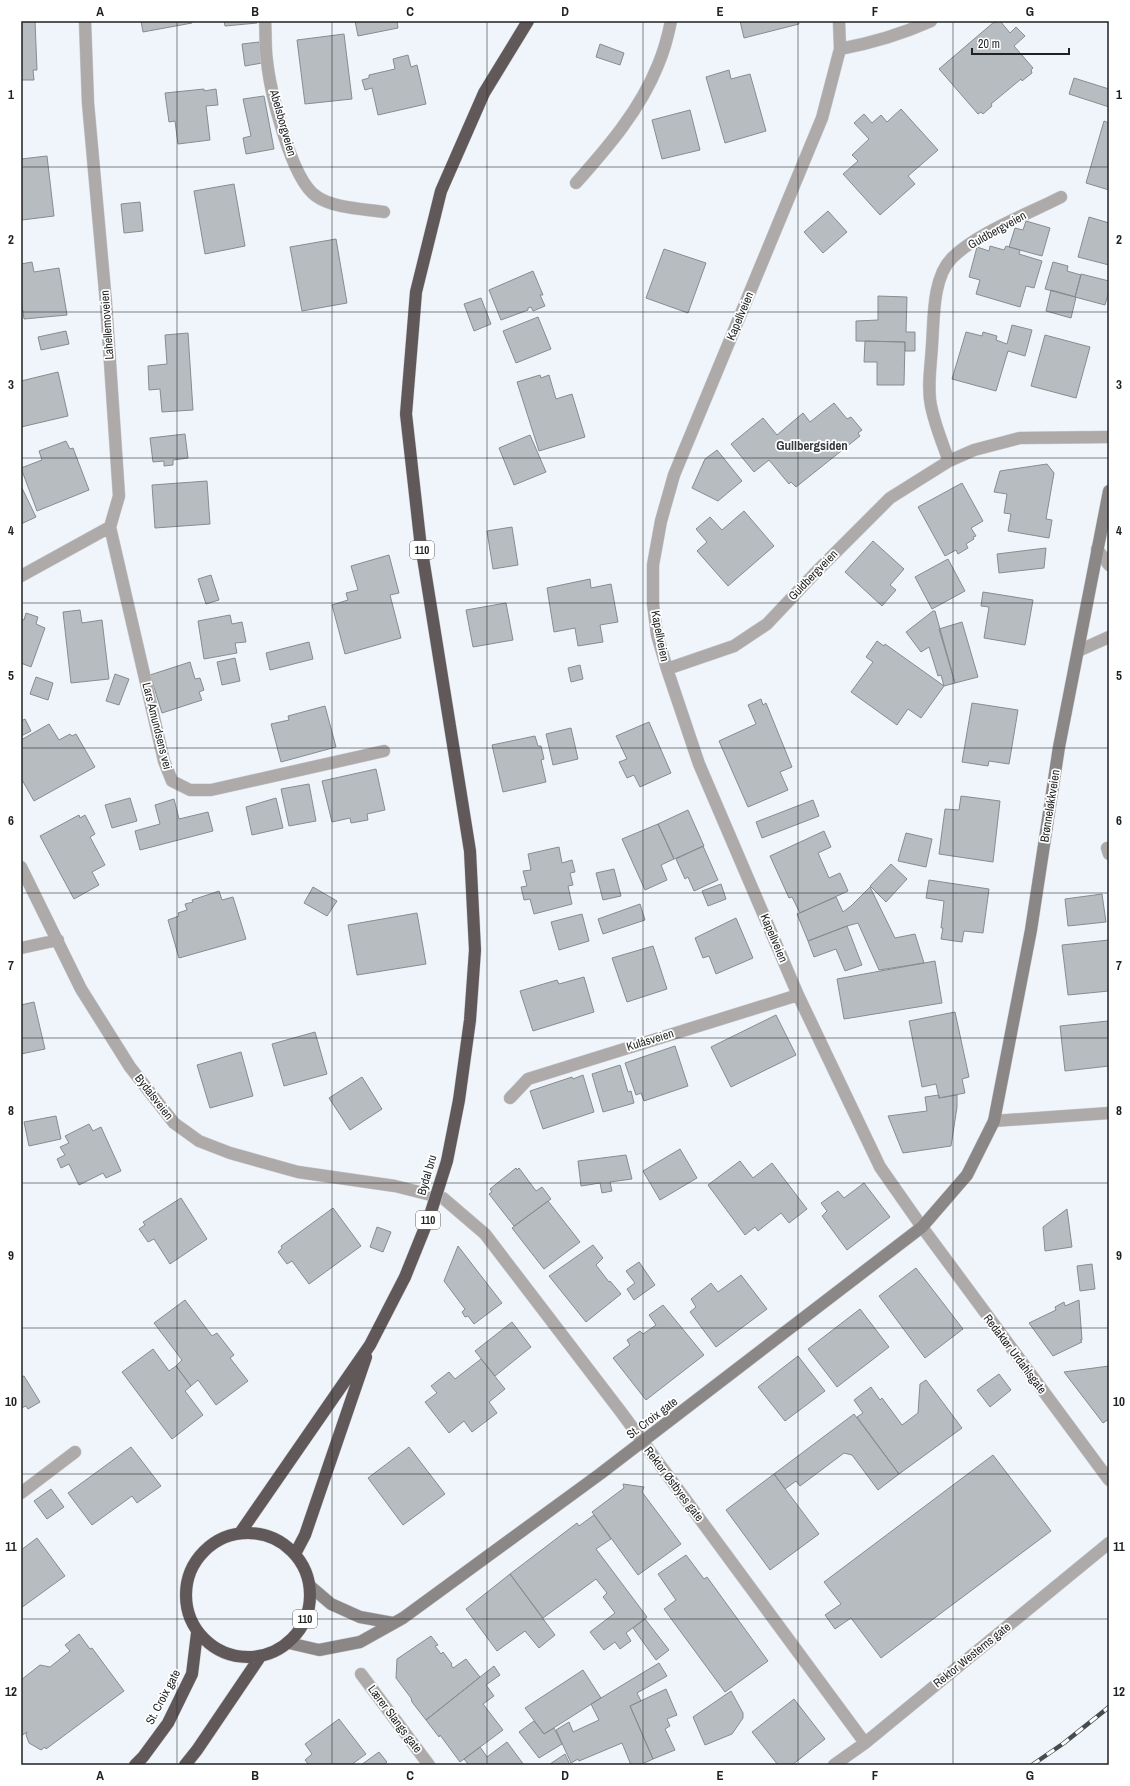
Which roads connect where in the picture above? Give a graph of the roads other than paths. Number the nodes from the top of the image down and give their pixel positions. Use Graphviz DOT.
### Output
graph roads {
  1 [pos="85,21"];
  2 [pos="265,21"];
  3 [pos="528,21"];
  4 [pos="671,21"];
  5 [pos="839,21"];
  6 [pos="931,21"];
  7 [pos="840,48"];
  8 [pos="576,183"];
  9 [pos="1061,197"];
  10 [pos="384,212"];
  11 [pos="1109,437"];
  12 [pos="949,461"];
  13 [pos="1109,492"];
  14 [pos="110,527"];
  15 [pos="1097,549"];
  16 [pos="1109,565"];
  17 [pos="21,576"];
  18 [pos="1109,637"];
  19 [pos="1078,651"];
  20 [pos="667,669"];
  21 [pos="384,752"];
  22 [pos="21,867"];
  23 [pos="58,940"];
  24 [pos="21,948"];
  25 [pos="798,995"];
  26 [pos="510,1098"];
  27 [pos="1109,1113"];
  28 [pos="994,1121"];
  29 [pos="395,1186"];
  30 [pos="922,1227"];
  31 [pos="370,1345"];
  32 [pos="643,1442"];
  33 [pos="75,1452"];
  34 [pos="1109,1480"];
  35 [pos="21,1493"];
  36 [pos="240,1533"];
  37 [pos="1109,1543"];
  38 [pos="295,1554"];
  39 [pos="310,1586"];
  40 [pos="393,1623"];
  41 [pos="197,1633"];
  42 [pos="289,1643"];
  43 [pos="260,1657"];
  44 [pos="361,1674"];
  45 [pos="865,1743"];
  46 [pos="135,1765"];
  47 [pos="184,1765"];
  48 [pos="429,1765"];
  49 [pos="834,1765"];
  1 -- 14 [label="street, Lahellemoveien"];
  2 -- 10 [label="street, Abelsborgveien"];
  3 -- 31 [label="highway, Bydal bru / 110, bridge"];
  4 -- 8 [label="street"];
  5 -- 7 [label="street, Kapellveien"];
  6 -- 7 [label="street"];
  7 -- 20 [label="street, Kapellveien"];
  9 -- 12 [label="street, Guldbergveien"];
  11 -- 12 [label="street, Guldbergveien"];
  12 -- 20 [label="street, Guldbergveien"];
  13 -- 15 [label="street, Brønneløkkveien"];
  14 -- 17 [label="street"];
  14 -- 21 [label="street, Lars Amundsens vei"];
  15 -- 16 [label="street"];
  15 -- 19 [label="street, Brønneløkkveien"];
  18 -- 19 [label="street"];
  19 -- 28 [label="street, Brønneløkkveien"];
  20 -- 25 [label="street, Kapellveien"];
  22 -- 23 [label="street, Bydalsveien"];
  23 -- 24 [label="street"];
  23 -- 29 [label="street, Bydalsveien"];
  25 -- 26 [label="street, Kulåsveien"];
  25 -- 30 [label="street, Kapellveien"];
  27 -- 28 [label="street"];
  28 -- 30 [label="street, Brønneløkkveien"];
  29 -- 32 [label="street, Rektor Østbyes gate"];
  30 -- 32 [label="street, St. Croix gate"];
  30 -- 34 [label="street, Redaktør Urdahlsgate"];
  31 -- 36 [label="highway, 110"];
  31 -- 38 [label="highway, 110"];
  32 -- 40 [label="street, St. Croix gate"];
  32 -- 45 [label="street, Rektor Østbyes gate"];
  33 -- 35 [label="street"];
  36 -- 38 [label="highway, 110"];
  36 -- 41 [label="highway, 110"];
  37 -- 45 [label="street, Rektor Westerns gate"];
  38 -- 39 [label="highway, 110"];
  39 -- 40 [label="street"];
  39 -- 42 [label="highway, 110"];
  40 -- 42 [label="street, St. Croix gate"];
  41 -- 43 [label="highway, 110"];
  41 -- 46 [label="highway, St. Croix gate"];
  42 -- 43 [label="highway, 110"];
  43 -- 47 [label="highway"];
  44 -- 48 [label="street, Lærer Slangs gate"];
  45 -- 49 [label="street, Rektor Westerns gate"];
}
